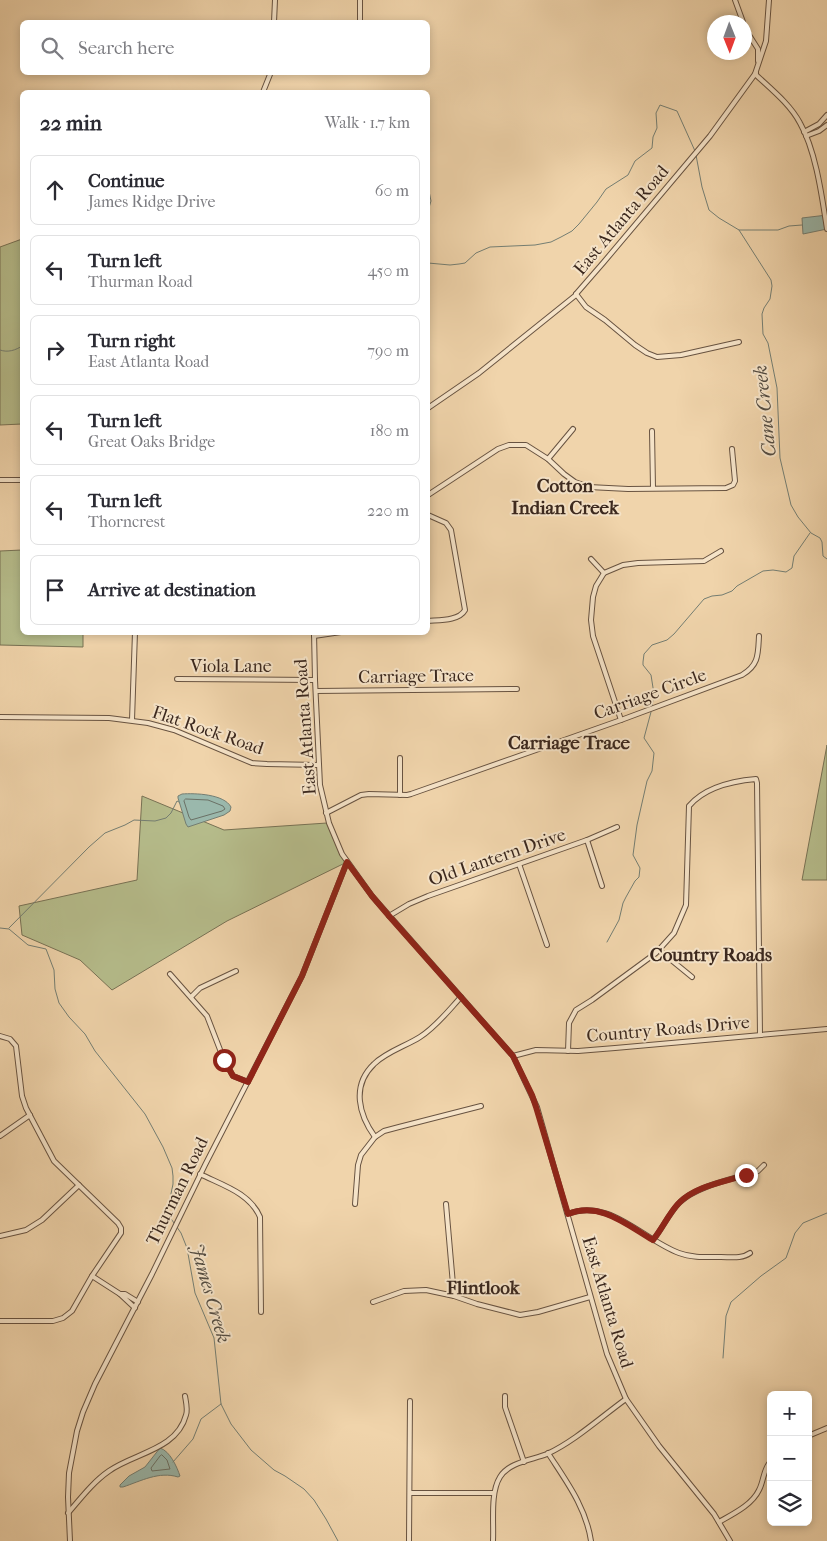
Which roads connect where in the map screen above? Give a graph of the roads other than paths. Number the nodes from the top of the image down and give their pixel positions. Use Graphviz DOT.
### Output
graph roads {
  1 [pos="275,0"];
  2 [pos="360,0"];
  3 [pos="769,0"];
  4 [pos="736,2"];
  5 [pos="741,15"];
  6 [pos="274,20"];
  7 [pos="360,20"];
  8 [pos="752,40"];
  9 [pos="755,74"];
  10 [pos="270,75"];
  11 [pos="264,90"];
  12 [pos="827,115"];
  13 [pos="827,125"];
  14 [pos="804,132"];
  15 [pos="806,136"];
  16 [pos="827,229"];
  17 [pos="576,294"];
  18 [pos="739,342"];
  19 [pos="430,407"];
  20 [pos="574,429"];
  21 [pos="652,431"];
  22 [pos="732,449"];
  23 [pos="548,459"];
  24 [pos="0,480"];
  25 [pos="20,480"];
  26 [pos="653,488"];
  27 [pos="430,494"];
  28 [pos="430,517"];
  29 [pos="721,551"];
  30 [pos="591,558"];
  31 [pos="604,574"];
  32 [pos="430,621"];
  33 [pos="135,635"];
  34 [pos="314,635"];
  35 [pos="759,636"];
  36 [pos="177,679"];
  37 [pos="315,680"];
  38 [pos="517,688"];
  39 [pos="316,691"];
  40 [pos="0,717"];
  41 [pos="132,720"];
  42 [pos="621,720"];
  43 [pos="400,758"];
  44 [pos="318,765"];
  45 [pos="400,795"];
  46 [pos="326,813"];
  47 [pos="617,827"];
  48 [pos="588,840"];
  49 [pos="347,862"];
  50 [pos="518,864"];
  51 [pos="602,886"];
  52 [pos="389,916"];
  53 [pos="547,945"];
  54 [pos="659,950"];
  55 [pos="236,971"];
  56 [pos="170,974"];
  57 [pos="692,977"];
  58 [pos="190,996"];
  59 [pos="461,996"];
  60 [pos="827,1030"];
  61 [pos="760,1035"];
  62 [pos="0,1036"];
  63 [pos="568,1051"];
  64 [pos="513,1056"];
  65 [pos="248,1082"];
  66 [pos="481,1106"];
  67 [pos="30,1115"];
  68 [pos="0,1136"];
  69 [pos="375,1138"];
  70 [pos="764,1165"];
  71 [pos="200,1174"];
  72 [pos="79,1185"];
  73 [pos="354,1204"];
  74 [pos="446,1204"];
  75 [pos="568,1214"];
  76 [pos="0,1236"];
  77 [pos="653,1240"];
  78 [pos="750,1253"];
  79 [pos="92,1276"];
  80 [pos="120,1294"];
  81 [pos="454,1296"];
  82 [pos="590,1297"];
  83 [pos="138,1302"];
  84 [pos="373,1302"];
  85 [pos="135,1308"];
  86 [pos="261,1312"];
  87 [pos="0,1321"];
  88 [pos="185,1396"];
  89 [pos="505,1396"];
  90 [pos="626,1399"];
  91 [pos="410,1401"];
  92 [pos="827,1428"];
  93 [pos="812,1434"];
  94 [pos="548,1453"];
  95 [pos="524,1462"];
  96 [pos="767,1467"];
  97 [pos="410,1493"];
  98 [pos="494,1494"];
  99 [pos="68,1513"];
  100 [pos="719,1522"];
  101 [pos="70,1541"];
  102 [pos="409,1541"];
  103 [pos="493,1541"];
  104 [pos="591,1541"];
  105 [pos="730,1541"];
  1 -- 6 [label="street"];
  2 -- 7 [label="street"];
  3 -- 9 [label="street, East Atlanta Road"];
  4 -- 5 [label="street"];
  8 -- 9 [label="street"];
  9 -- 14 [label="street"];
  9 -- 17 [label="street, East Atlanta Road"];
  10 -- 11 [label="street"];
  12 -- 14 [label="street"];
  13 -- 15 [label="street"];
  14 -- 15 [label="street"];
  15 -- 16 [label="street"];
  17 -- 18 [label="street"];
  17 -- 19 [label="street, East Atlanta Road"];
  20 -- 23 [label="street"];
  21 -- 26 [label="street"];
  22 -- 26 [label="street"];
  23 -- 26 [label="street"];
  23 -- 27 [label="street"];
  24 -- 25 [label="street"];
  28 -- 32 [label="street"];
  29 -- 31 [label="street"];
  30 -- 31 [label="street"];
  31 -- 42 [label="street"];
  33 -- 41 [label="street"];
  34 -- 37 [label="street, East Atlanta Road"];
  35 -- 42 [label="street, Carriage Circle"];
  36 -- 37 [label="street, Viola Lane"];
  37 -- 39 [label="street, East Atlanta Road"];
  38 -- 39 [label="street, Carriage Trace"];
  39 -- 44 [label="street, East Atlanta Road"];
  40 -- 41 [label="street, Flat Rock Road"];
  41 -- 44 [label="street, Flat Rock Road"];
  42 -- 45 [label="street, Carriage Circle"];
  43 -- 45 [label="street"];
  44 -- 46 [label="street, East Atlanta Road"];
  45 -- 46 [label="street, Carriage Circle"];
  46 -- 49 [label="street, East Atlanta Road"];
  47 -- 48 [label="street, Old Lantern Drive"];
  48 -- 50 [label="street, Old Lantern Drive"];
  48 -- 51 [label="street"];
  49 -- 52 [label="street, East Atlanta Road"];
  49 -- 65 [label="street, Thurman Road"];
  50 -- 52 [label="street, Old Lantern Drive"];
  50 -- 53 [label="street"];
  52 -- 59 [label="street, East Atlanta Road"];
  54 -- 57 [label="street"];
  54 -- 61 [label="street"];
  54 -- 63 [label="street"];
  55 -- 58 [label="street"];
  56 -- 58 [label="street"];
  58 -- 65 [label="street"];
  59 -- 64 [label="street, East Atlanta Road"];
  59 -- 69 [label="street"];
  60 -- 61 [label="street, Country Roads Drive"];
  61 -- 63 [label="street, Country Roads Drive"];
  62 -- 67 [label="street"];
  63 -- 64 [label="street, Country Roads Drive"];
  64 -- 75 [label="street, East Atlanta Road"];
  65 -- 71 [label="street, Thurman Road"];
  66 -- 69 [label="street"];
  67 -- 68 [label="street"];
  67 -- 72 [label="street"];
  69 -- 73 [label="street"];
  70 -- 77 [label="street"];
  71 -- 83 [label="street, Thurman Road"];
  71 -- 86 [label="street"];
  72 -- 76 [label="street"];
  72 -- 79 [label="street"];
  74 -- 81 [label="street"];
  75 -- 77 [label="street"];
  75 -- 82 [label="street, East Atlanta Road"];
  77 -- 78 [label="street"];
  79 -- 80 [label="street"];
  79 -- 87 [label="street"];
  80 -- 83 [label="street"];
  80 -- 85 [label="street"];
  81 -- 82 [label="street"];
  81 -- 84 [label="street"];
  82 -- 90 [label="street, East Atlanta Road"];
  83 -- 85 [label="street, Thurman Road"];
  85 -- 99 [label="street, Thurman Road"];
  88 -- 99 [label="street"];
  89 -- 95 [label="street"];
  90 -- 94 [label="street"];
  90 -- 100 [label="street, East Atlanta Road"];
  91 -- 97 [label="street"];
  92 -- 93 [label="street"];
  94 -- 95 [label="street"];
  94 -- 104 [label="street"];
  95 -- 98 [label="street"];
  96 -- 100 [label="street"];
  97 -- 98 [label="street"];
  97 -- 102 [label="street"];
  98 -- 103 [label="street"];
  99 -- 101 [label="street, Thurman Road"];
  100 -- 105 [label="street, East Atlanta Road"];
}
